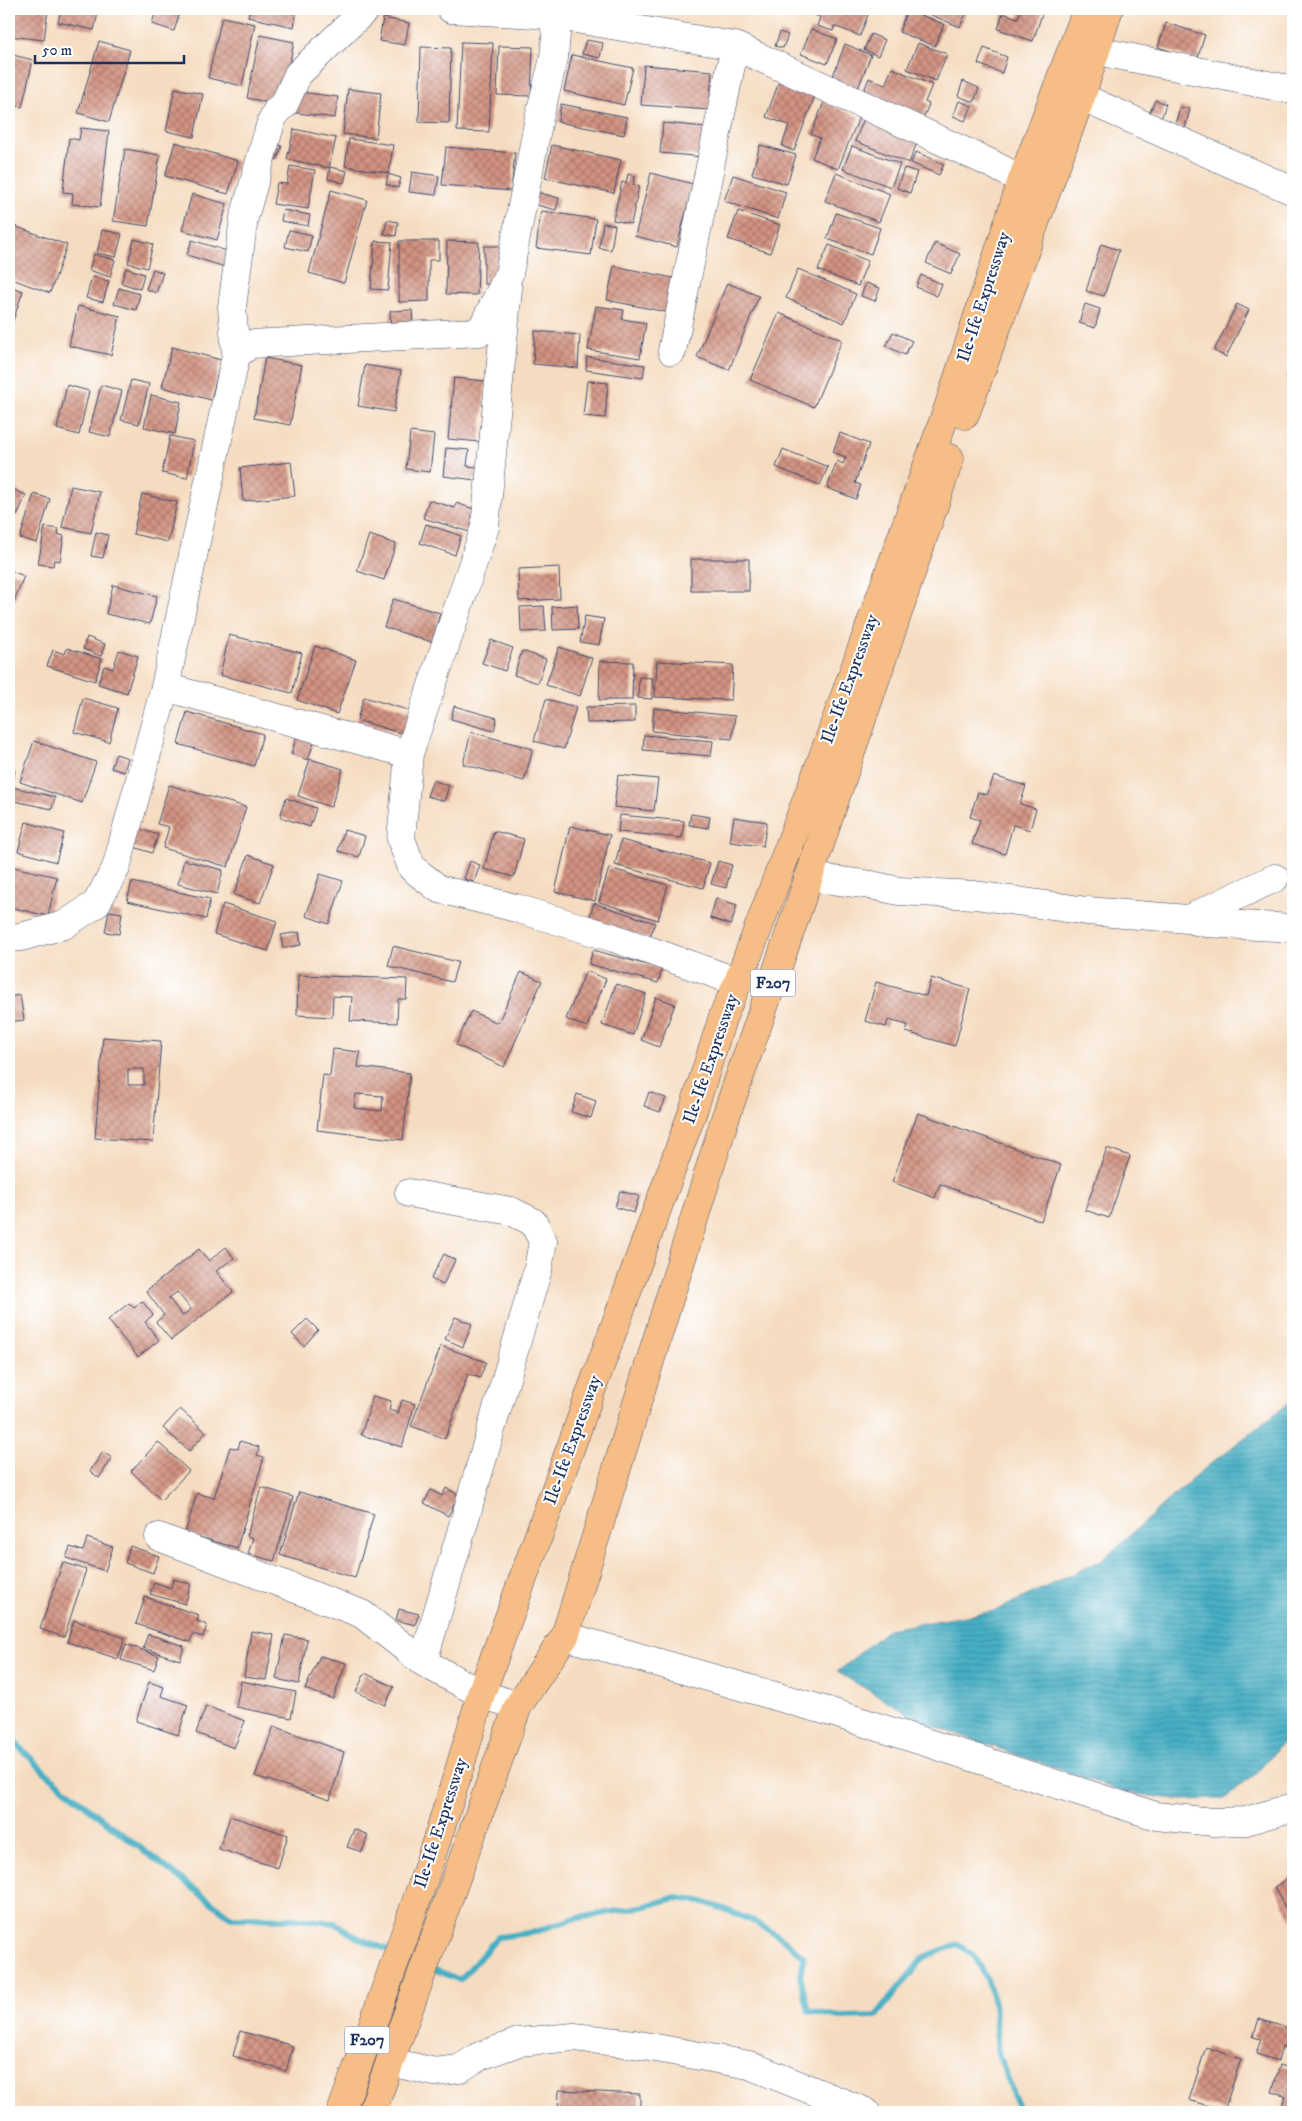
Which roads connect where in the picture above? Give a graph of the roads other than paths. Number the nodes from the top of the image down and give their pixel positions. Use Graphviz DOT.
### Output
graph roads {
  1 [pos="366,9"];
  2 [pos="451,9"];
  3 [pos="1086,9"];
  4 [pos="1109,9"];
  5 [pos="553,12"];
  6 [pos="735,46"];
  7 [pos="1097,51"];
  8 [pos="1293,90"];
  9 [pos="1081,97"];
  10 [pos="1022,180"];
  11 [pos="1293,192"];
  12 [pos="510,274"];
  13 [pos="672,351"];
  14 [pos="236,355"];
  15 [pos="165,687"];
  16 [pos="409,754"];
  17 [pos="810,877"];
  18 [pos="1275,878"];
  19 [pos="1188,919"];
  20 [pos="1293,928"];
  21 [pos="9,938"];
  22 [pos="738,982"];
  23 [pos="724,1016"];
  24 [pos="757,1028"];
  25 [pos="694,1108"];
  26 [pos="725,1119"];
  27 [pos="409,1193"];
  28 [pos="159,1537"];
  29 [pos="565,1636"];
  30 [pos="423,1662"];
  31 [pos="482,1694"];
  32 [pos="518,1706"];
  33 [pos="463,1760"];
  34 [pos="495,1771"];
  35 [pos="1293,1807"];
  36 [pos="390,2062"];
  37 [pos="341,2112"];
  38 [pos="372,2112"];
  39 [pos="866,2112"];
  1 -- 14 [label="street"];
  2 -- 5 [label="street"];
  3 -- 10 [label="main road, Ile-Ife Expressway / F207"];
  4 -- 7 [label="main road, Ile-Ife Expressway / F207"];
  5 -- 6 [label="street"];
  5 -- 12 [label="street"];
  6 -- 10 [label="street"];
  6 -- 13 [label="street"];
  7 -- 8 [label="street"];
  7 -- 9 [label="main road, Ile-Ife Expressway / F207"];
  9 -- 11 [label="street"];
  9 -- 17 [label="main road, Ile-Ife Expressway / F207"];
  10 -- 22 [label="main road, Ile-Ife Expressway / F207"];
  12 -- 14 [label="street"];
  12 -- 16 [label="street"];
  14 -- 15 [label="street"];
  15 -- 16 [label="street"];
  15 -- 21 [label="street"];
  16 -- 22 [label="street"];
  17 -- 19 [label="street"];
  17 -- 24 [label="main road, Ile-Ife Expressway / F207"];
  18 -- 19 [label="street"];
  19 -- 20 [label="street"];
  22 -- 23 [label="main road, Ile-Ife Expressway / F207"];
  23 -- 24 [label="main road"];
  23 -- 25 [label="main road, Ile-Ife Expressway / F207"];
  24 -- 26 [label="main road, Ile-Ife Expressway / F207"];
  25 -- 26 [label="main road"];
  25 -- 31 [label="main road, Ile-Ife Expressway / F207"];
  26 -- 29 [label="main road, Ile-Ife Expressway / F207"];
  27 -- 30 [label="street"];
  28 -- 30 [label="street"];
  29 -- 32 [label="main road, Ile-Ife Expressway / F207"];
  29 -- 35 [label="street"];
  30 -- 31 [label="street"];
  31 -- 32 [label="street"];
  31 -- 33 [label="main road, Ile-Ife Expressway / F207"];
  32 -- 34 [label="main road, Ile-Ife Expressway / F207"];
  33 -- 34 [label="main road"];
  33 -- 37 [label="main road, Ile-Ife Expressway / F207"];
  34 -- 36 [label="main road, Ile-Ife Expressway / F207"];
  36 -- 38 [label="main road, Ile-Ife Expressway / F207"];
  36 -- 39 [label="street"];
}
